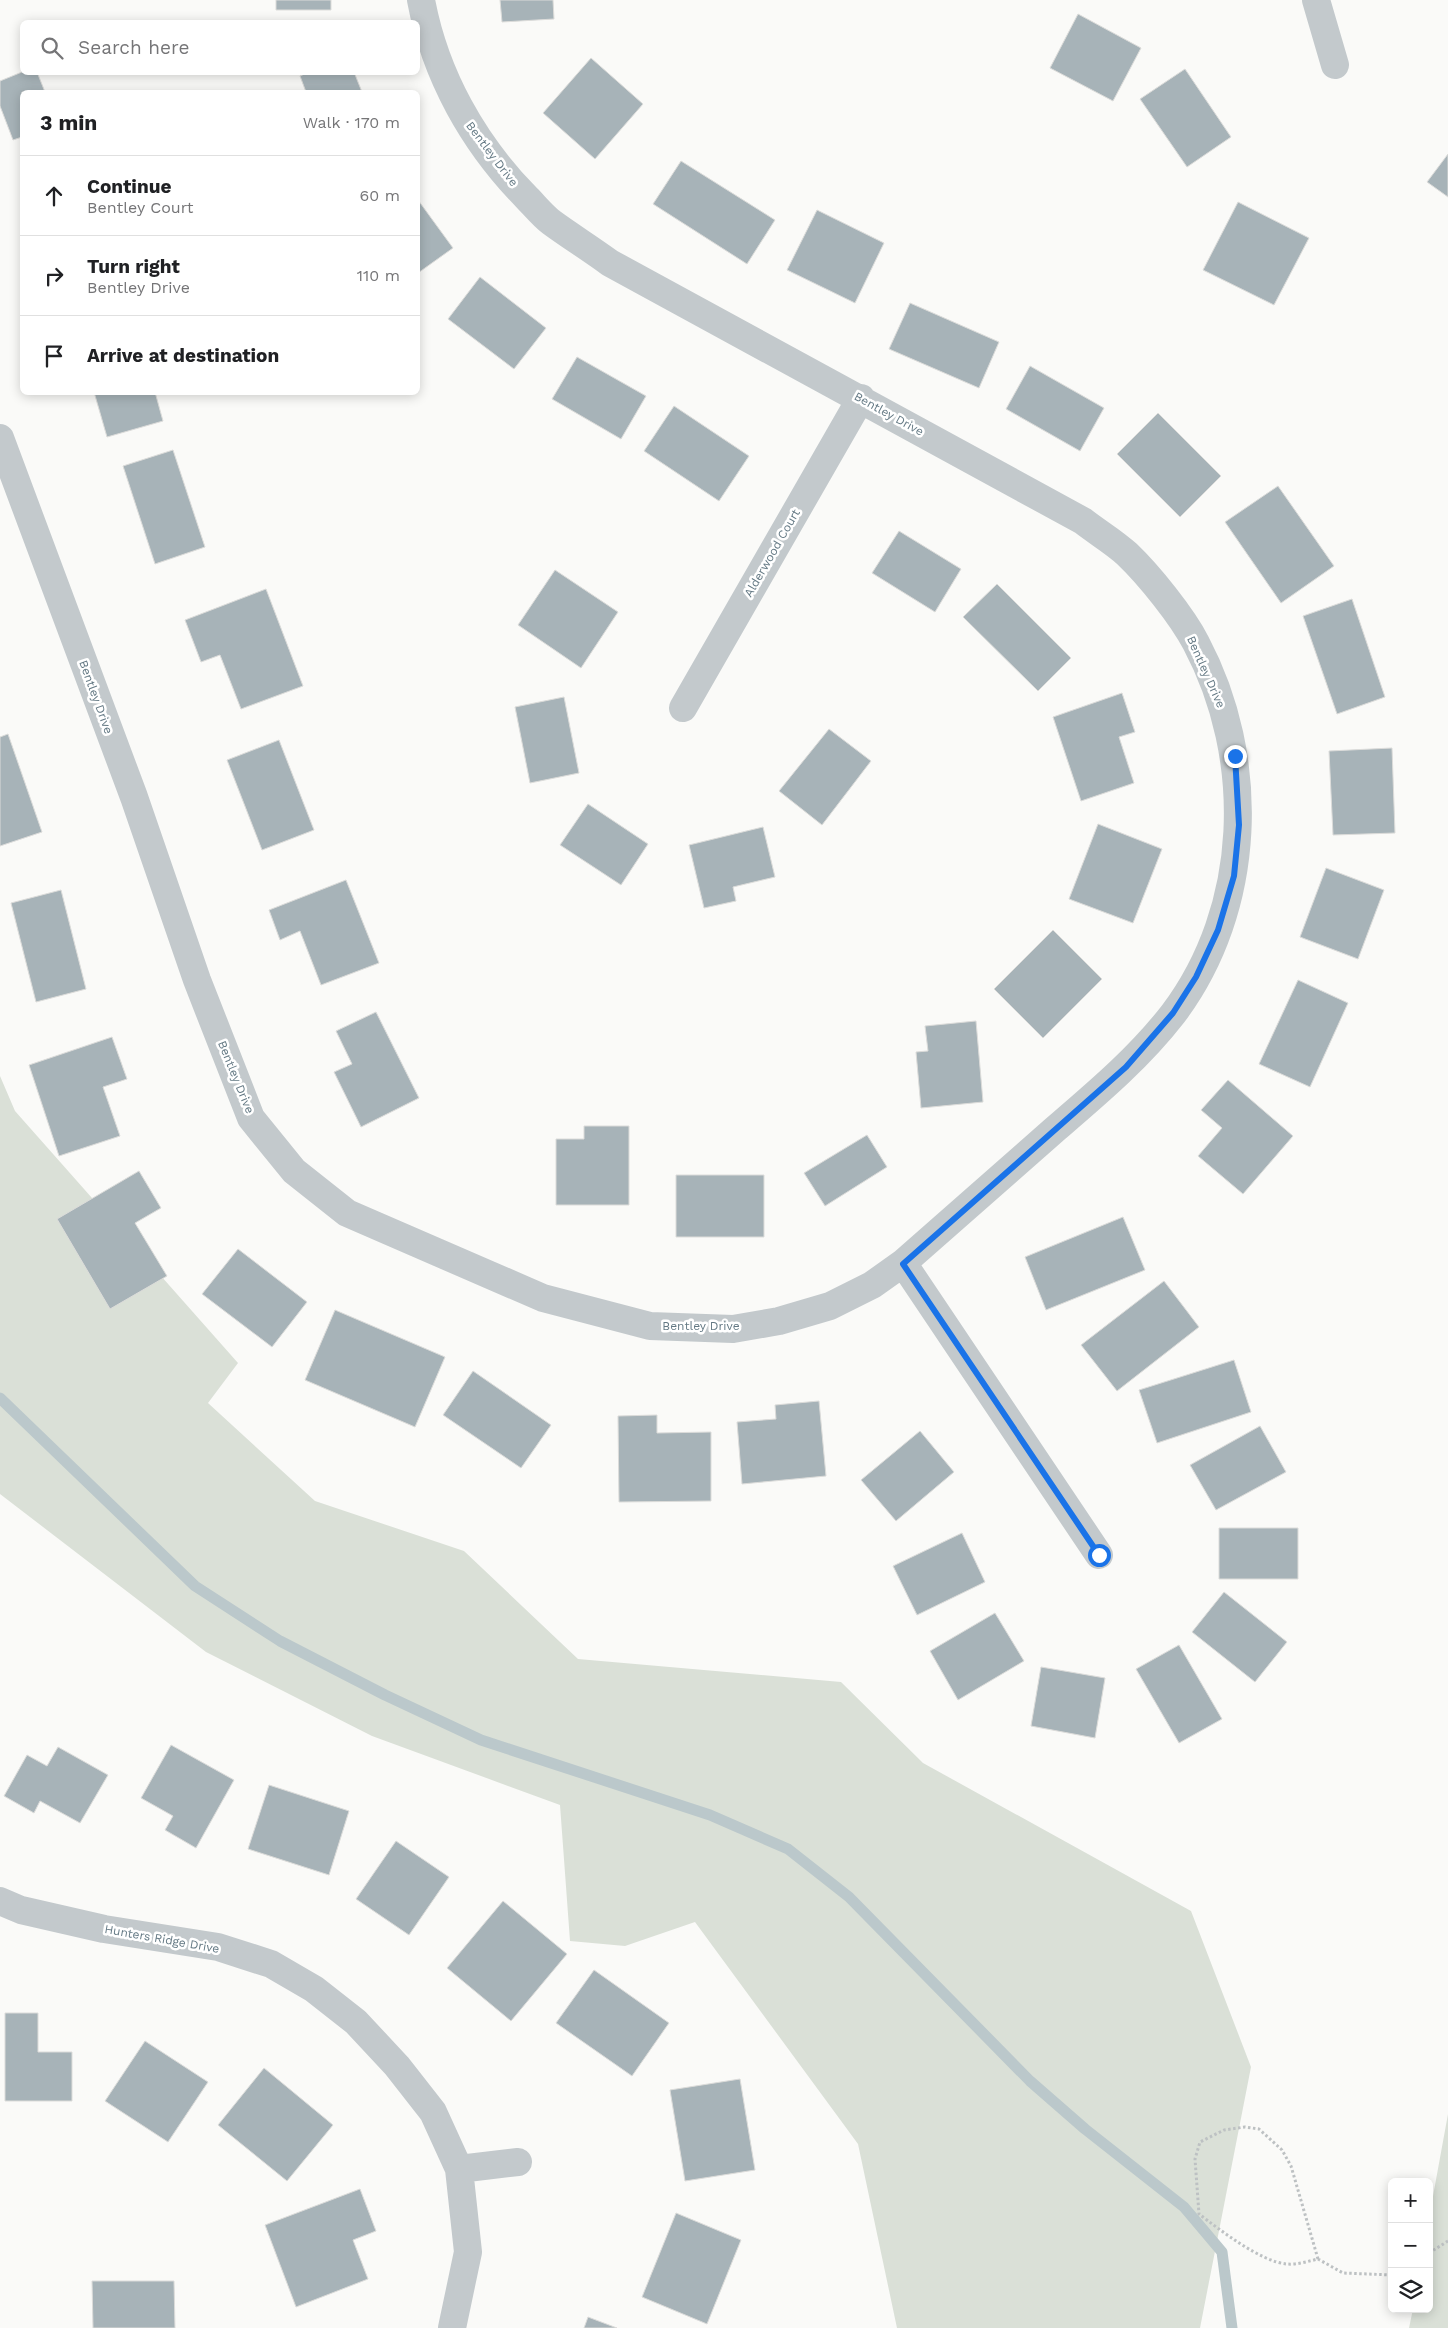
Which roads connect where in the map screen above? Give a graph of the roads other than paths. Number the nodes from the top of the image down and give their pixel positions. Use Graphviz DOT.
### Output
graph roads {
  1 [pos="421,0"];
  2 [pos="1316,0"];
  3 [pos="1335,65"];
  4 [pos="861,398"];
  5 [pos="0,438"];
  6 [pos="683,708"];
  7 [pos="903,1264"];
  8 [pos="1099,1555"];
  9 [pos="0,1901"];
  10 [pos="518,2162"];
  11 [pos="459,2169"];
  12 [pos="452,2328"];
  1 -- 4 [label="street, Bentley Drive"];
  2 -- 3 [label="street"];
  4 -- 6 [label="street, Alderwood Court"];
  4 -- 7 [label="street, Bentley Drive"];
  5 -- 7 [label="street, Bentley Drive"];
  7 -- 8 [label="street"];
  9 -- 11 [label="street, Hunters Ridge Drive"];
  10 -- 11 [label="street"];
  11 -- 12 [label="street, Hunters Ridge Drive"];
}
